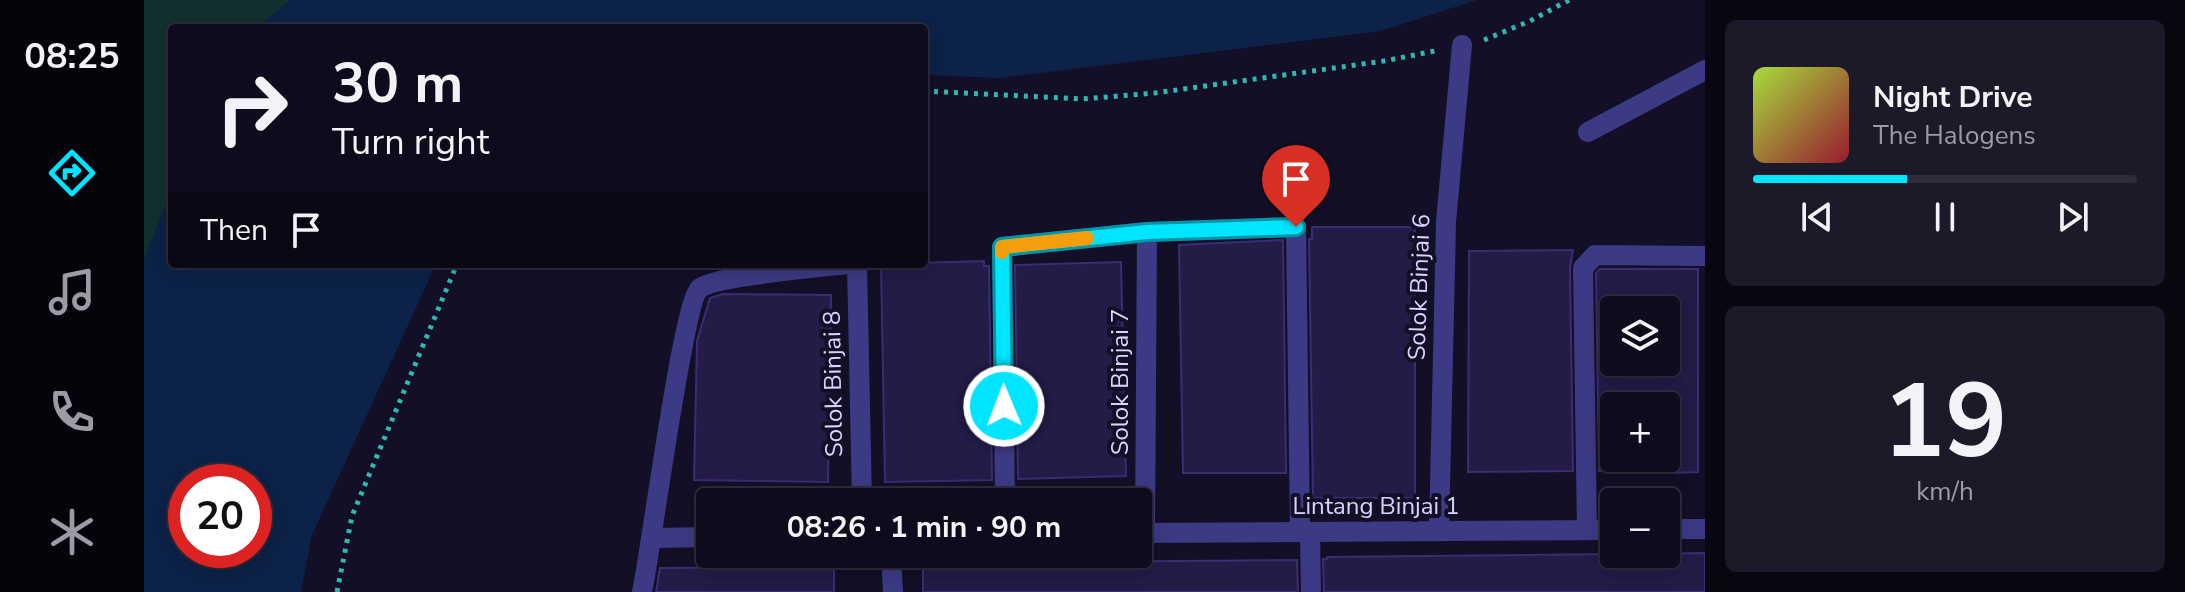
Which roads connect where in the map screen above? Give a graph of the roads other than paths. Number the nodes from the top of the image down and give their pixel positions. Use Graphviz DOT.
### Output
graph roads {
  1 [pos="1462,45"];
  2 [pos="1705,70"];
  3 [pos="1588,132"];
  4 [pos="1147,232"];
  5 [pos="1705,256"];
  6 [pos="818,268"];
  7 [pos="857,268"];
  8 [pos="862,488"];
  9 [pos="1005,488"];
  10 [pos="1143,488"];
  11 [pos="1680,529"];
  12 [pos="1705,529"];
  13 [pos="1587,530"];
  14 [pos="1600,530"];
  15 [pos="1439,531"];
  16 [pos="1305,532"];
  17 [pos="1152,533"];
  18 [pos="696,537"];
  19 [pos="653,538"];
  20 [pos="892,568"];
  21 [pos="642,592"];
  22 [pos="893,592"];
  23 [pos="1311,592"];
  1 -- 15 [label="street, Solok Binjai 6"];
  2 -- 3 [label="street"];
  4 -- 9 [label="street"];
  4 -- 10 [label="street, Solok Binjai 7"];
  4 -- 16 [label="street"];
  5 -- 13 [label="street"];
  6 -- 19 [label="street"];
  7 -- 8 [label="street, Solok Binjai 8"];
  11 -- 12 [label="street"];
  13 -- 14 [label="street, Lintang Binjai 1"];
  13 -- 15 [label="street, Lintang Binjai 1"];
  15 -- 16 [label="street, Lintang Binjai 1"];
  16 -- 17 [label="street, Lintang Binjai 1"];
  16 -- 23 [label="street"];
  18 -- 19 [label="street"];
  19 -- 21 [label="street"];
  20 -- 22 [label="street"];
}
